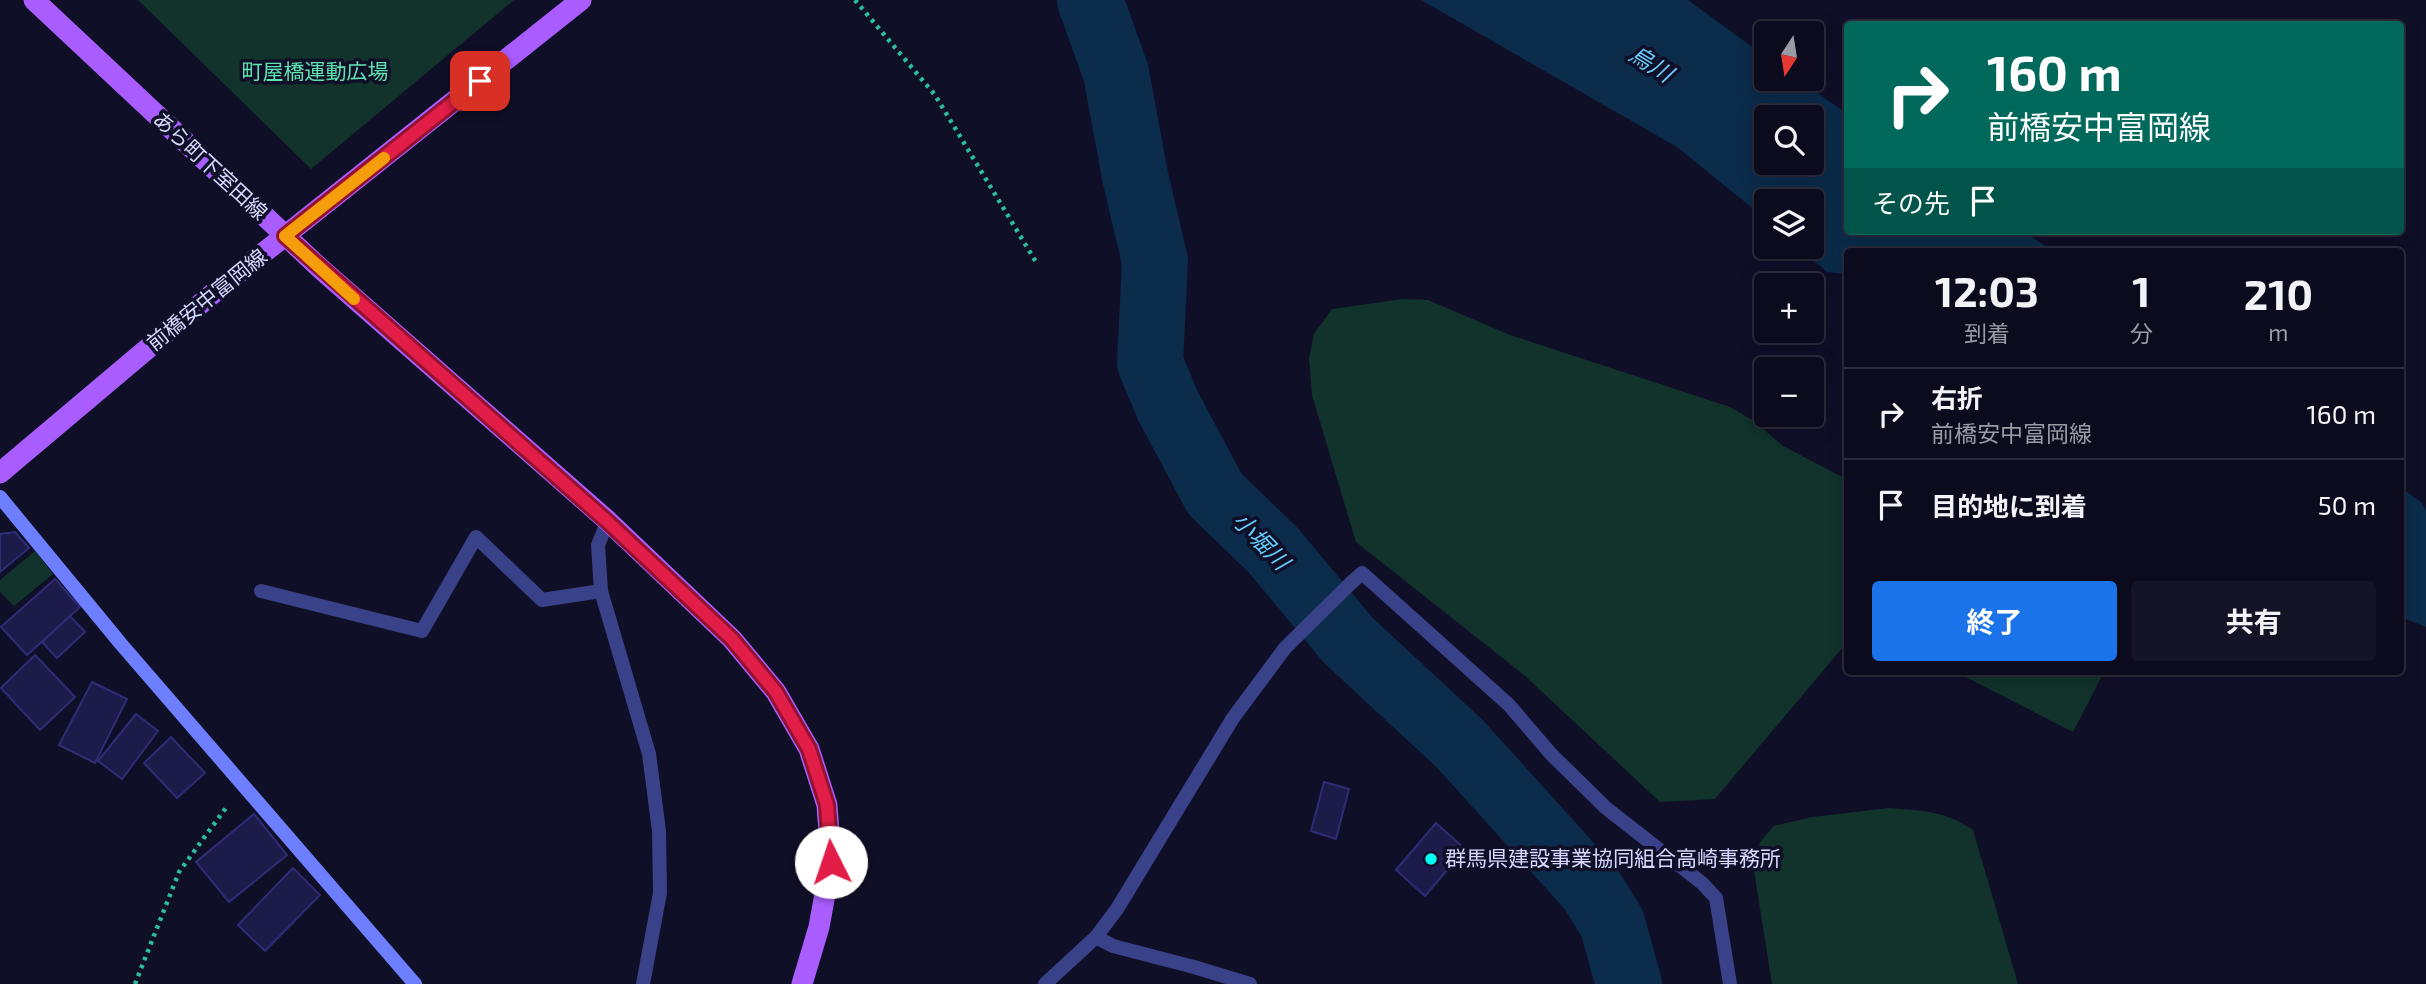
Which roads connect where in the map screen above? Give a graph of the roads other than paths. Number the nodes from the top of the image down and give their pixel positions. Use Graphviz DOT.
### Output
graph roads {
  1 [pos="34,0"];
  2 [pos="581,0"];
  3 [pos="285,236"];
  4 [pos="0,473"];
  5 [pos="0,497"];
  6 [pos="608,522"];
  7 [pos="261,591"];
  8 [pos="601,591"];
  9 [pos="1096,937"];
  10 [pos="415,984"];
  11 [pos="643,984"];
  12 [pos="802,984"];
  13 [pos="1045,984"];
  14 [pos="1250,984"];
  15 [pos="1730,984"];
  1 -- 3 [label="main road, あら町下室田線"];
  2 -- 3 [label="main road, 前橋安中富岡線"];
  3 -- 4 [label="main road, 前橋安中富岡線"];
  3 -- 6 [label="main road, あら町下室田線"];
  5 -- 10 [label="street"];
  6 -- 8 [label="street"];
  6 -- 12 [label="main road, あら町下室田線"];
  7 -- 8 [label="street"];
  8 -- 11 [label="street"];
  9 -- 13 [label="street"];
  9 -- 14 [label="street"];
  9 -- 15 [label="street"];
}
